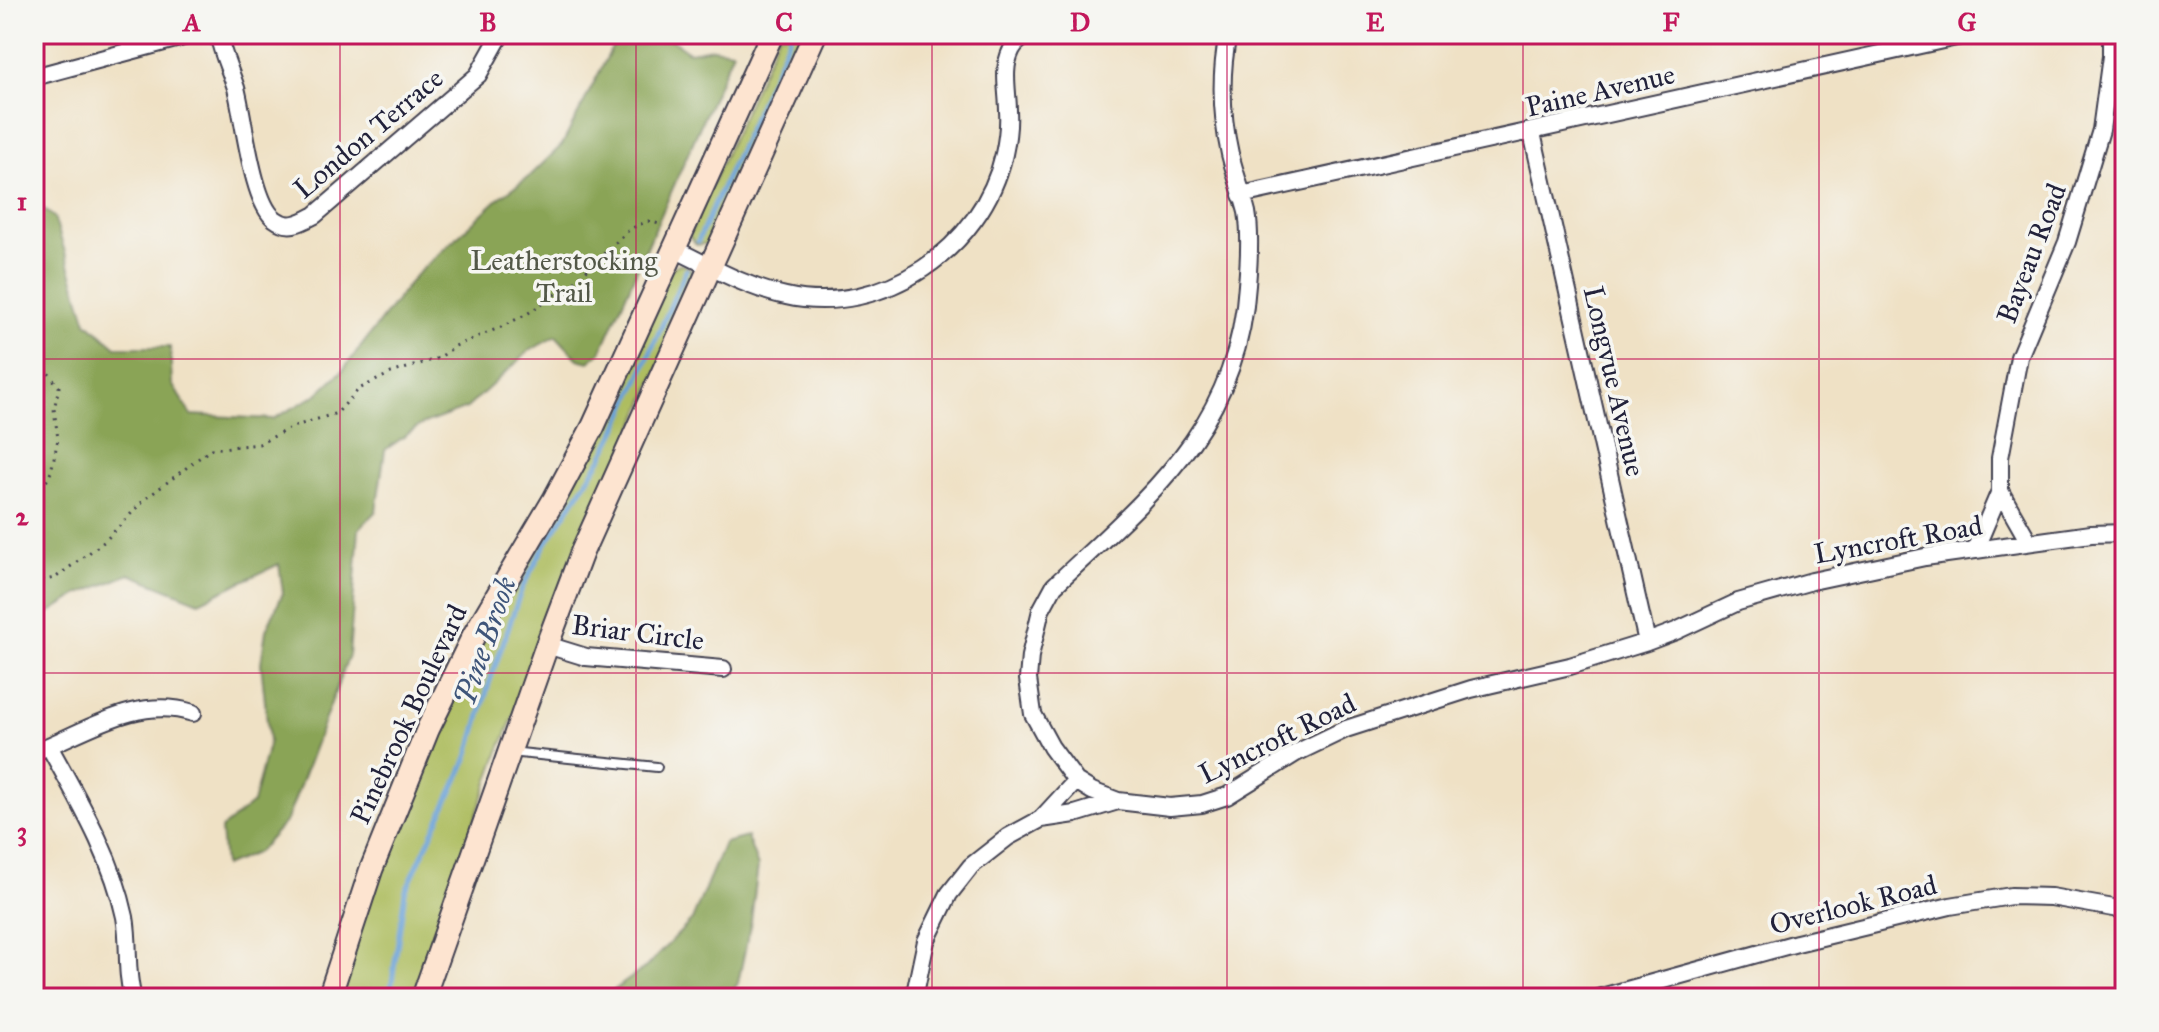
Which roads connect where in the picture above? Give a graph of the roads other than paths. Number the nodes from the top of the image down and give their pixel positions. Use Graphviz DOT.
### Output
graph roads {
  1 [pos="194,34"];
  2 [pos="218,34"];
  3 [pos="501,34"];
  4 [pos="772,34"];
  5 [pos="815,34"];
  6 [pos="1028,34"];
  7 [pos="1228,34"];
  8 [pos="1970,34"];
  9 [pos="2111,34"];
  10 [pos="34,77"];
  11 [pos="1532,133"];
  12 [pos="1241,195"];
  13 [pos="674,249"];
  14 [pos="710,266"];
  15 [pos="2000,491"];
  16 [pos="2125,533"];
  17 [pos="2029,542"];
  18 [pos="1975,550"];
  19 [pos="1647,642"];
  20 [pos="547,645"];
  21 [pos="723,669"];
  22 [pos="193,713"];
  23 [pos="42,749"];
  24 [pos="509,752"];
  25 [pos="657,767"];
  26 [pos="1076,781"];
  27 [pos="1118,801"];
  28 [pos="1041,819"];
  29 [pos="2125,910"];
  30 [pos="133,998"];
  31 [pos="329,998"];
  32 [pos="423,998"];
  33 [pos="914,998"];
  34 [pos="1598,998"];
  1 -- 10 [label="street"];
  2 -- 3 [label="street, London Terrace"];
  4 -- 13 [label="street, Pinebrook Boulevard"];
  5 -- 14 [label="street"];
  6 -- 14 [label="street"];
  7 -- 12 [label="street, Lyncroft Road"];
  8 -- 11 [label="street, Paine Avenue"];
  9 -- 15 [label="street, Bayeau Road"];
  11 -- 12 [label="street, Paine Avenue"];
  11 -- 19 [label="street, Longvue Avenue"];
  12 -- 26 [label="street, Lyncroft Road"];
  13 -- 14 [label="street"];
  13 -- 31 [label="street, Pinebrook Boulevard"];
  14 -- 20 [label="street"];
  15 -- 17 [label="street"];
  15 -- 18 [label="street, Bayeau Road"];
  16 -- 17 [label="street, Lyncroft Road"];
  17 -- 18 [label="street, Lyncroft Road"];
  18 -- 19 [label="street, Lyncroft Road"];
  19 -- 27 [label="street, Lyncroft Road"];
  20 -- 21 [label="street, Briar Circle"];
  20 -- 24 [label="street"];
  22 -- 23 [label="street"];
  23 -- 30 [label="street"];
  24 -- 25 [label="lane"];
  24 -- 32 [label="street"];
  26 -- 27 [label="street, Lyncroft Road"];
  26 -- 28 [label="street"];
  27 -- 28 [label="street"];
  28 -- 33 [label="street"];
  29 -- 34 [label="street, Overlook Road"];
}
